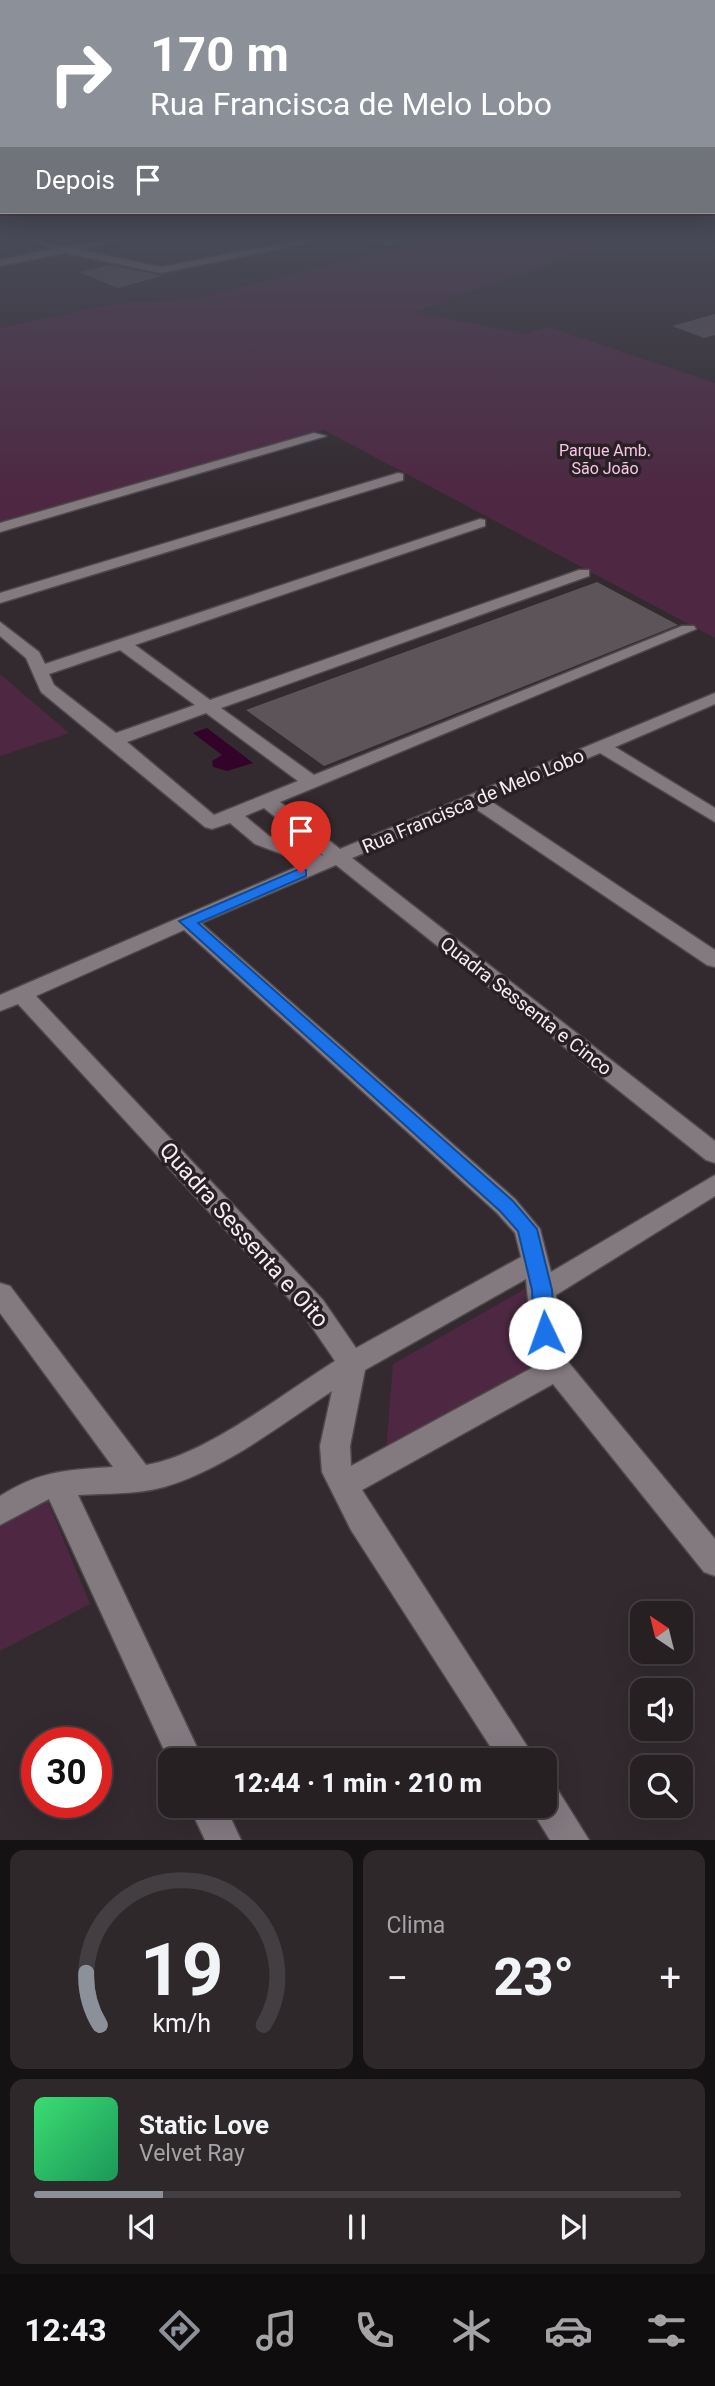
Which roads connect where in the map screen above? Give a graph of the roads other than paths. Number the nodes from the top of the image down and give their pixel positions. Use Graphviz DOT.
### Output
graph roads {
  1 [pos="319,436"];
  2 [pos="398,477"];
  3 [pos="480,523"];
  4 [pos="0,528"];
  5 [pos="584,573"];
  6 [pos="0,598"];
  7 [pos="0,627"];
  8 [pos="688,629"];
  9 [pos="123,644"];
  10 [pos="42,671"];
  11 [pos="715,698"];
  12 [pos="207,707"];
  13 [pos="114,740"];
  14 [pos="603,747"];
  15 [pos="310,781"];
  16 [pos="475,800"];
  17 [pos="267,801"];
  18 [pos="232,815"];
  19 [pos="715,816"];
  20 [pos="330,861"];
  21 [pos="187,921"];
  22 [pos="715,960"];
  23 [pos="11,999"];
  24 [pos="715,1154"];
  25 [pos="715,1184"];
  26 [pos="536,1261"];
  27 [pos="542,1290"];
  28 [pos="0,1293"];
  29 [pos="352,1364"];
  30 [pos="556,1368"];
  31 [pos="139,1479"];
  32 [pos="57,1483"];
  33 [pos="344,1485"];
  34 [pos="0,1512"];
  35 [pos="715,1562"];
  36 [pos="180,1748"];
  37 [pos="511,1748"];
  38 [pos="213,1818"];
  39 [pos="557,1818"];
  40 [pos="223,1840"];
  41 [pos="571,1840"];
  1 -- 4 [label="street"];
  2 -- 6 [label="street"];
  3 -- 9 [label="street"];
  5 -- 12 [label="street"];
  7 -- 10 [label="street"];
  8 -- 15 [label="street"];
  9 -- 10 [label="street"];
  9 -- 12 [label="street"];
  10 -- 13 [label="street"];
  11 -- 14 [label="street, Rua Francisca de Melo Lobo"];
  12 -- 13 [label="street"];
  12 -- 15 [label="street"];
  13 -- 18 [label="street"];
  14 -- 16 [label="street, Rua Francisca de Melo Lobo"];
  14 -- 19 [label="street"];
  15 -- 17 [label="street"];
  16 -- 20 [label="street, Rua Francisca de Melo Lobo"];
  16 -- 22 [label="street"];
  17 -- 18 [label="street"];
  17 -- 20 [label="street, Quadra Sessenta e Cinco"];
  18 -- 20 [label="street"];
  20 -- 21 [label="street, Rua Francisca de Melo Lobo"];
  20 -- 24 [label="street, Quadra Sessenta e Cinco"];
  21 -- 23 [label="street, Rua Francisca de Melo Lobo"];
  21 -- 26 [label="street"];
  23 -- 29 [label="street, Quadra Sessenta e Oito"];
  25 -- 27 [label="street"];
  26 -- 27 [label="street"];
  26 -- 29 [label="street"];
  27 -- 30 [label="street"];
  28 -- 31 [label="street"];
  29 -- 31 [label="street"];
  29 -- 33 [label="street"];
  30 -- 33 [label="street"];
  30 -- 35 [label="street"];
  31 -- 32 [label="street"];
  32 -- 34 [label="street"];
  32 -- 36 [label="street"];
  33 -- 37 [label="street"];
  38 -- 40 [label="street"];
  39 -- 41 [label="street"];
}
